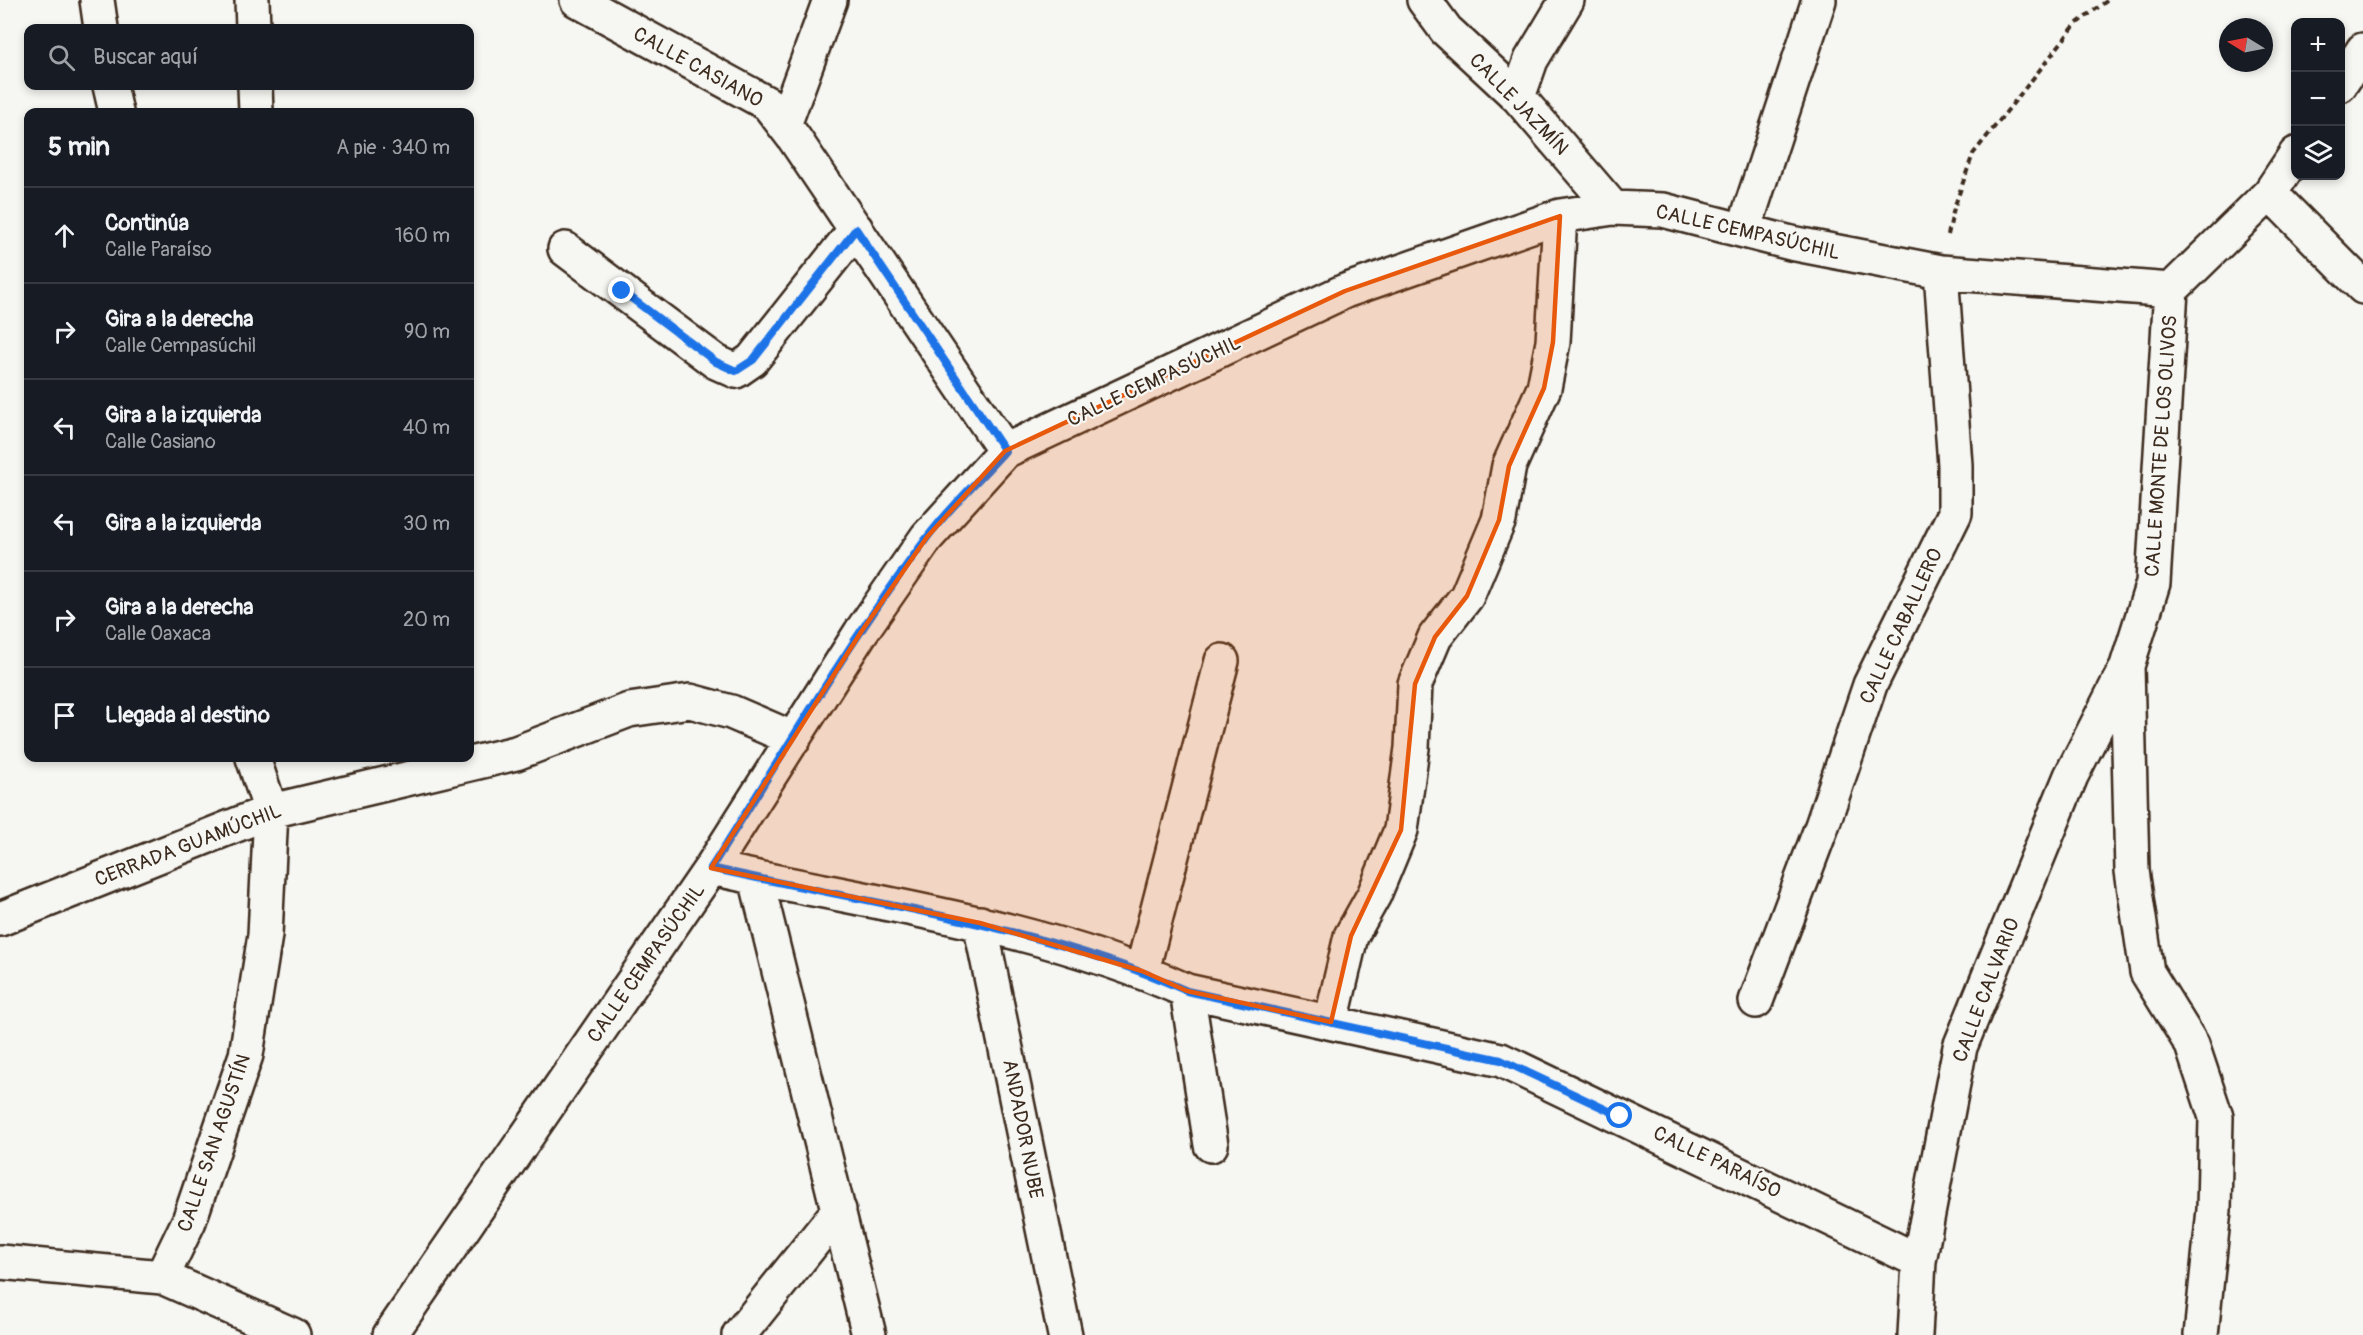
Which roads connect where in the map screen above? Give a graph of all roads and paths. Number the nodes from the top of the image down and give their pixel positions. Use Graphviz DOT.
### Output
graph roads {
  1 [pos="98,0"];
  2 [pos="252,0"];
  3 [pos="577,0"];
  4 [pos="830,0"];
  5 [pos="1424,0"];
  6 [pos="1567,0"];
  7 [pos="1819,0"];
  8 [pos="2108,0"];
  9 [pos="101,24"];
  10 [pos="253,24"];
  11 [pos="2363,50"];
  12 [pos="2345,77"];
  13 [pos="111,90"];
  14 [pos="255,90"];
  15 [pos="1518,97"];
  16 [pos="115,108"];
  17 [pos="256,108"];
  18 [pos="784,125"];
  19 [pos="2291,160"];
  20 [pos="2270,193"];
  21 [pos="1613,208"];
  22 [pos="1560,216"];
  23 [pos="856,229"];
  24 [pos="1744,229"];
  25 [pos="565,249"];
  26 [pos="1941,272"];
  27 [pos="2363,287"];
  28 [pos="2171,290"];
  29 [pos="1005,451"];
  30 [pos="1222,661"];
  31 [pos="2127,666"];
  32 [pos="794,739"];
  33 [pos="254,762"];
  34 [pos="271,811"];
  35 [pos="711,868"];
  36 [pos="756,878"];
  37 [pos="0,919"];
  38 [pos="980,924"];
  39 [pos="1142,971"];
  40 [pos="1187,991"];
  41 [pos="1756,1000"];
  42 [pos="1331,1022"];
  43 [pos="1211,1145"];
  44 [pos="839,1210"];
  45 [pos="1919,1261"];
  46 [pos="0,1262"];
  47 [pos="162,1277"];
  48 [pos="293,1335"];
  49 [pos="390,1335"];
  50 [pos="739,1335"];
  51 [pos="869,1335"];
  52 [pos="1065,1335"];
  53 [pos="1915,1335"];
  54 [pos="2201,1335"];
  1 -- 9 [label="street"];
  2 -- 10 [label="street"];
  3 -- 18 [label="street, CALLE CASIANO"];
  4 -- 18 [label="street"];
  5 -- 15 [label="street, CALLE JAZMÍN"];
  6 -- 15 [label="street"];
  7 -- 24 [label="street"];
  8 -- 26 [label="path"];
  11 -- 12 [label="street"];
  13 -- 16 [label="street"];
  14 -- 17 [label="street"];
  15 -- 21 [label="street, CALLE JAZMÍN"];
  18 -- 23 [label="street, CALLE CASIANO"];
  19 -- 20 [label="street"];
  20 -- 27 [label="street"];
  20 -- 28 [label="street"];
  21 -- 22 [label="street, CALLE CEMPASÚCHIL"];
  21 -- 24 [label="street, CALLE CEMPASÚCHIL"];
  22 -- 29 [label="street, CALLE CEMPASÚCHIL"];
  22 -- 42 [label="street"];
  23 -- 25 [label="street"];
  23 -- 29 [label="street, CALLE CASIANO"];
  24 -- 26 [label="street, CALLE CEMPASÚCHIL"];
  26 -- 28 [label="street, CALLE CEMPASÚCHIL"];
  26 -- 41 [label="street, CALLE CABALLERO"];
  28 -- 31 [label="street, CALLE MONTE DE LOS OLIVOS"];
  29 -- 32 [label="street, CALLE CEMPASÚCHIL"];
  30 -- 39 [label="street"];
  31 -- 45 [label="street, CALLE CALVARIO"];
  31 -- 54 [label="street, CALLE MONTE DE LOS OLIVOS"];
  32 -- 34 [label="street, CERRADA GUAMÚCHIL"];
  32 -- 35 [label="street, CALLE CEMPASÚCHIL"];
  33 -- 34 [label="street, CALLE SAN AGUSTÍN"];
  34 -- 37 [label="street, CERRADA GUAMÚCHIL"];
  34 -- 47 [label="street, CALLE SAN AGUSTÍN"];
  35 -- 36 [label="street, CALLE PARAÍSO"];
  35 -- 49 [label="street, CALLE CEMPASÚCHIL"];
  36 -- 38 [label="street, CALLE PARAÍSO"];
  36 -- 44 [label="street"];
  38 -- 39 [label="street, CALLE PARAÍSO"];
  38 -- 52 [label="street, ANDADOR NUBE"];
  39 -- 40 [label="street, CALLE PARAÍSO"];
  40 -- 42 [label="street, CALLE PARAÍSO"];
  40 -- 43 [label="street"];
  42 -- 45 [label="street, CALLE PARAÍSO"];
  44 -- 50 [label="street"];
  44 -- 51 [label="street"];
  45 -- 53 [label="street, CALLE CALVARIO"];
  46 -- 47 [label="street"];
  47 -- 48 [label="street"];
}
